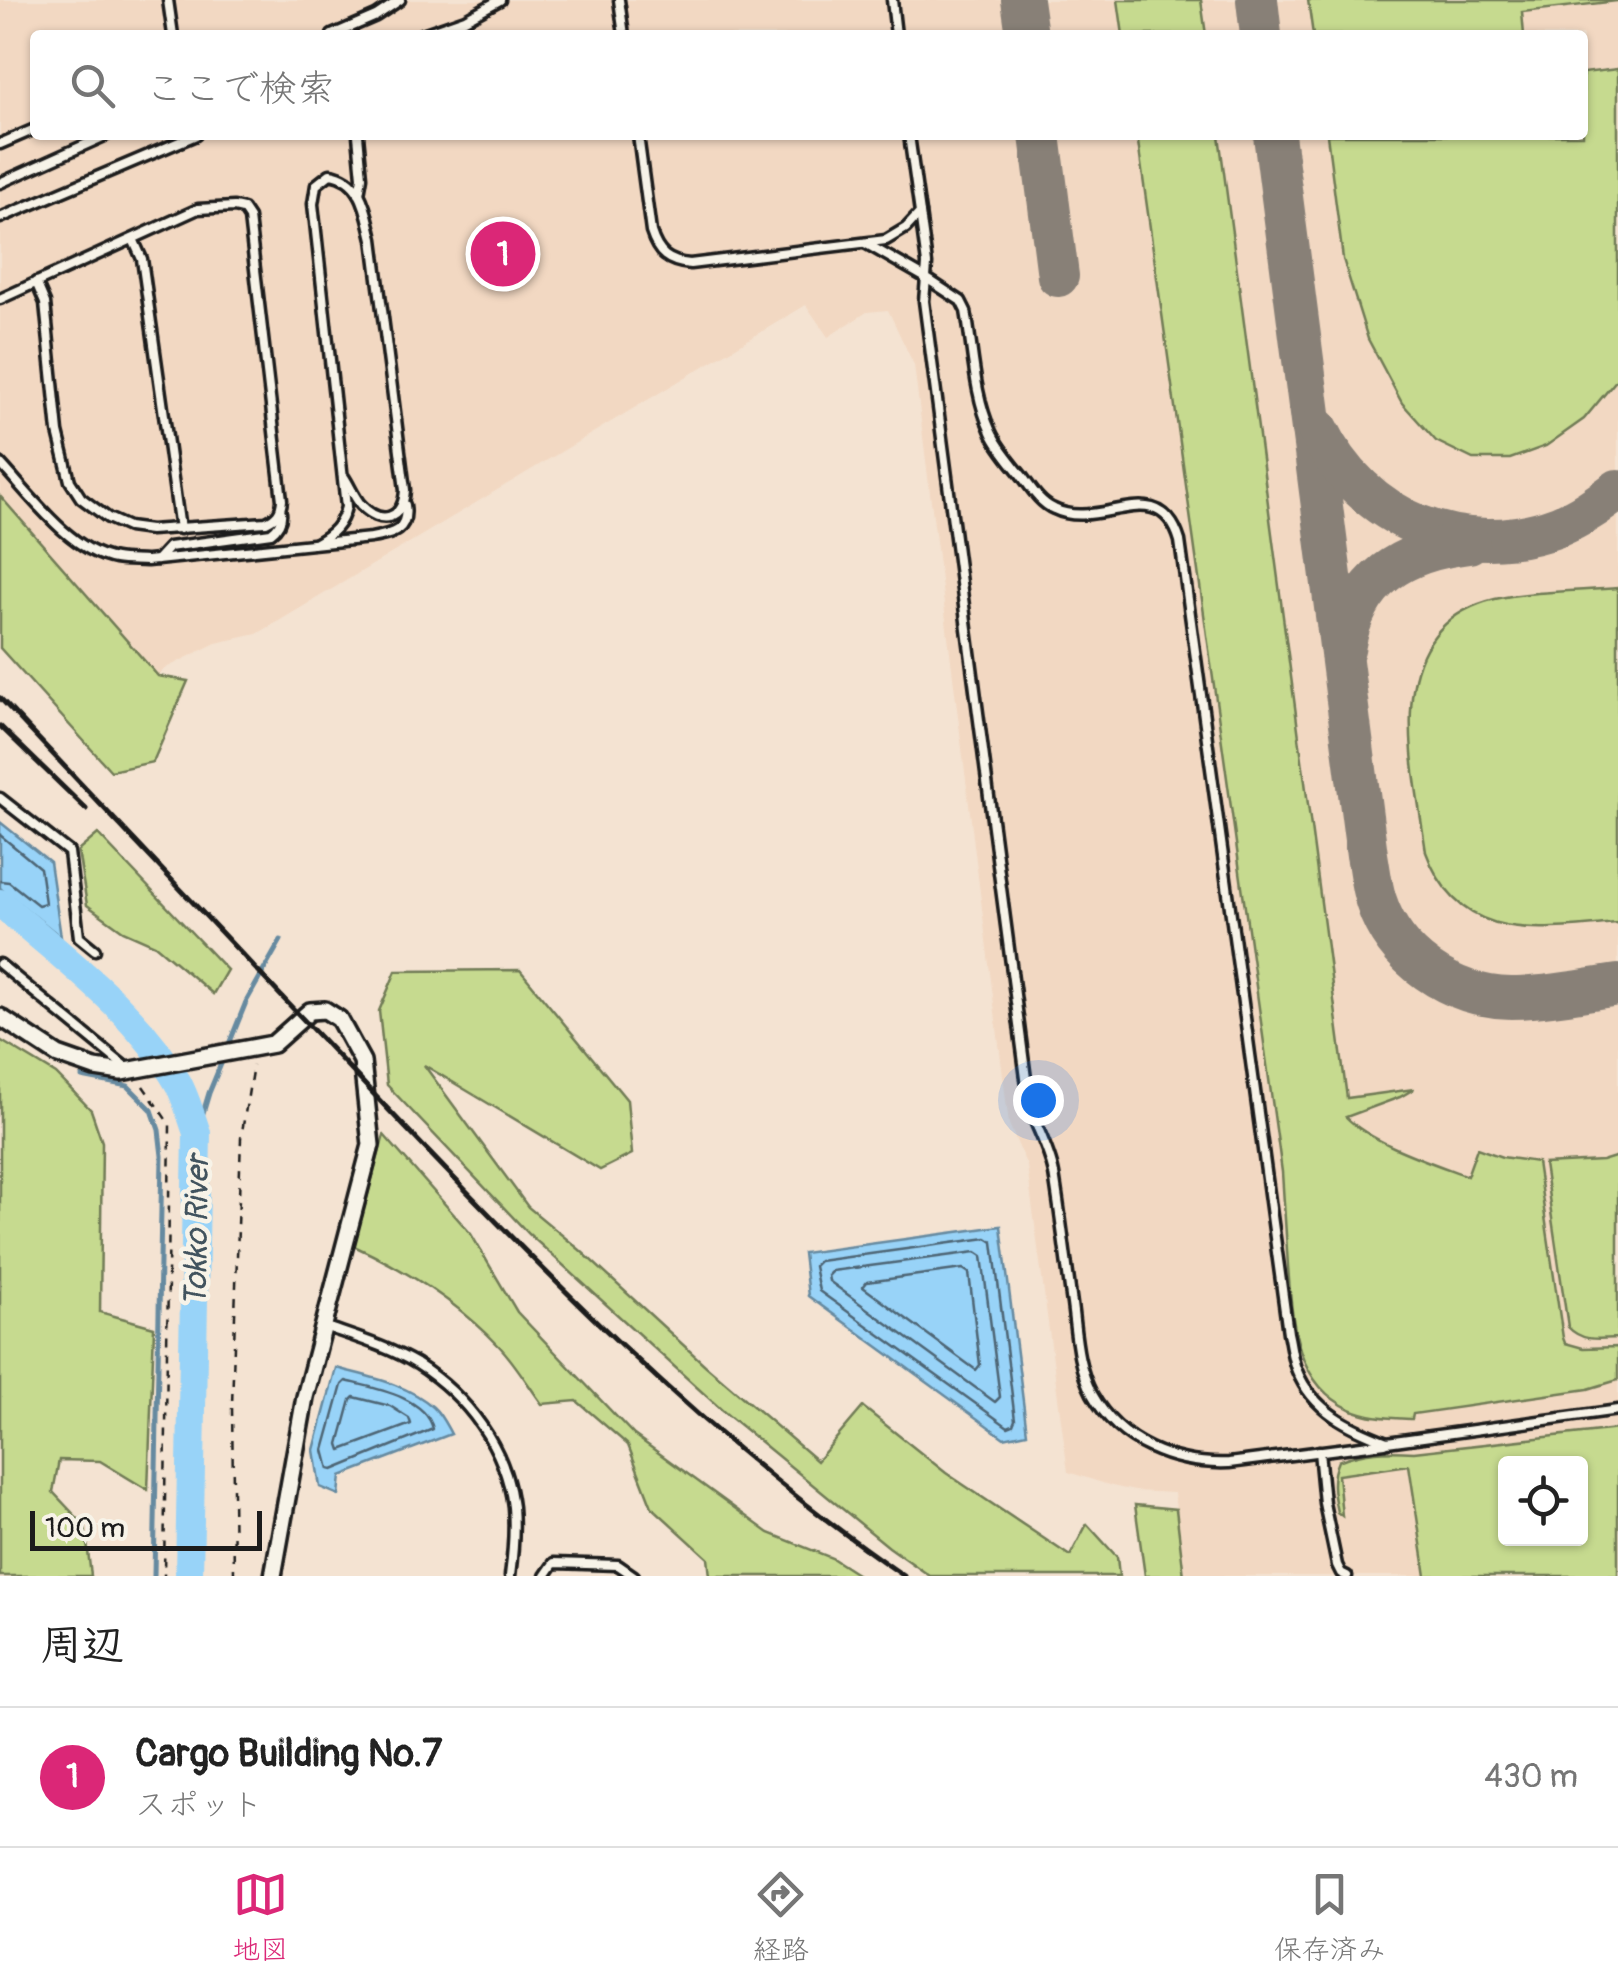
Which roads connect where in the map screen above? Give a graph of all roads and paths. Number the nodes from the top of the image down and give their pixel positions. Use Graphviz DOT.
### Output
graph roads {
  1 [pos="168,0"];
  2 [pos="400,0"];
  3 [pos="500,0"];
  4 [pos="619,0"];
  5 [pos="892,0"];
  6 [pos="172,30"];
  7 [pos="344,30"];
  8 [pos="433,30"];
  9 [pos="623,30"];
  10 [pos="895,30"];
  11 [pos="30,131"];
  12 [pos="97,140"];
  13 [pos="184,140"];
  14 [pos="358,140"];
  15 [pos="639,140"];
  16 [pos="911,140"];
  17 [pos="0,144"];
  18 [pos="0,183"];
  19 [pos="359,194"];
  20 [pos="920,213"];
  21 [pos="0,218"];
  22 [pos="132,239"];
  23 [pos="865,242"];
  24 [pos="926,278"];
  25 [pos="36,282"];
  26 [pos="0,299"];
  27 [pos="0,463"];
  28 [pos="344,477"];
  29 [pos="404,501"];
  30 [pos="281,511"];
  31 [pos="180,529"];
  32 [pos="316,542"];
  33 [pos="157,560"];
  34 [pos="0,798"];
  35 [pos="95,950"];
  36 [pos="0,964"];
  37 [pos="0,1017"];
  38 [pos="254,1048"];
  39 [pos="130,1071"];
  40 [pos="324,1326"];
  41 [pos="1618,1410"];
  42 [pos="1387,1442"];
  43 [pos="1320,1452"];
  44 [pos="164,1576"];
  45 [pos="234,1576"];
  46 [pos="273,1576"];
  47 [pos="510,1576"];
  48 [pos="545,1576"];
  49 [pos="634,1576"];
  50 [pos="1347,1576"];
  1 -- 6 [label="lane"];
  2 -- 7 [label="lane"];
  3 -- 8 [label="lane"];
  4 -- 9 [label="lane"];
  5 -- 10 [label="lane"];
  11 -- 17 [label="lane"];
  12 -- 18 [label="lane"];
  13 -- 21 [label="lane"];
  14 -- 19 [label="lane"];
  15 -- 23 [label="lane"];
  16 -- 20 [label="lane"];
  19 -- 28 [label="lane"];
  19 -- 29 [label="lane"];
  20 -- 23 [label="lane"];
  20 -- 24 [label="lane"];
  22 -- 25 [label="lane"];
  22 -- 30 [label="lane"];
  22 -- 31 [label="lane"];
  23 -- 24 [label="lane"];
  24 -- 42 [label="lane"];
  24 -- 43 [label="lane"];
  25 -- 26 [label="lane"];
  25 -- 31 [label="lane"];
  27 -- 33 [label="lane"];
  28 -- 29 [label="lane"];
  28 -- 32 [label="lane"];
  29 -- 32 [label="lane"];
  30 -- 31 [label="lane"];
  30 -- 33 [label="lane"];
  32 -- 33 [label="lane"];
  34 -- 35 [label="lane"];
  36 -- 39 [label="lane"];
  37 -- 39 [label="street"];
  38 -- 39 [label="street"];
  38 -- 40 [label="street"];
  38 -- 45 [label="path"];
  39 -- 44 [label="path"];
  40 -- 46 [label="street"];
  40 -- 47 [label="lane"];
  41 -- 42 [label="lane"];
  42 -- 43 [label="lane"];
  43 -- 50 [label="lane"];
  48 -- 49 [label="lane"];
}
